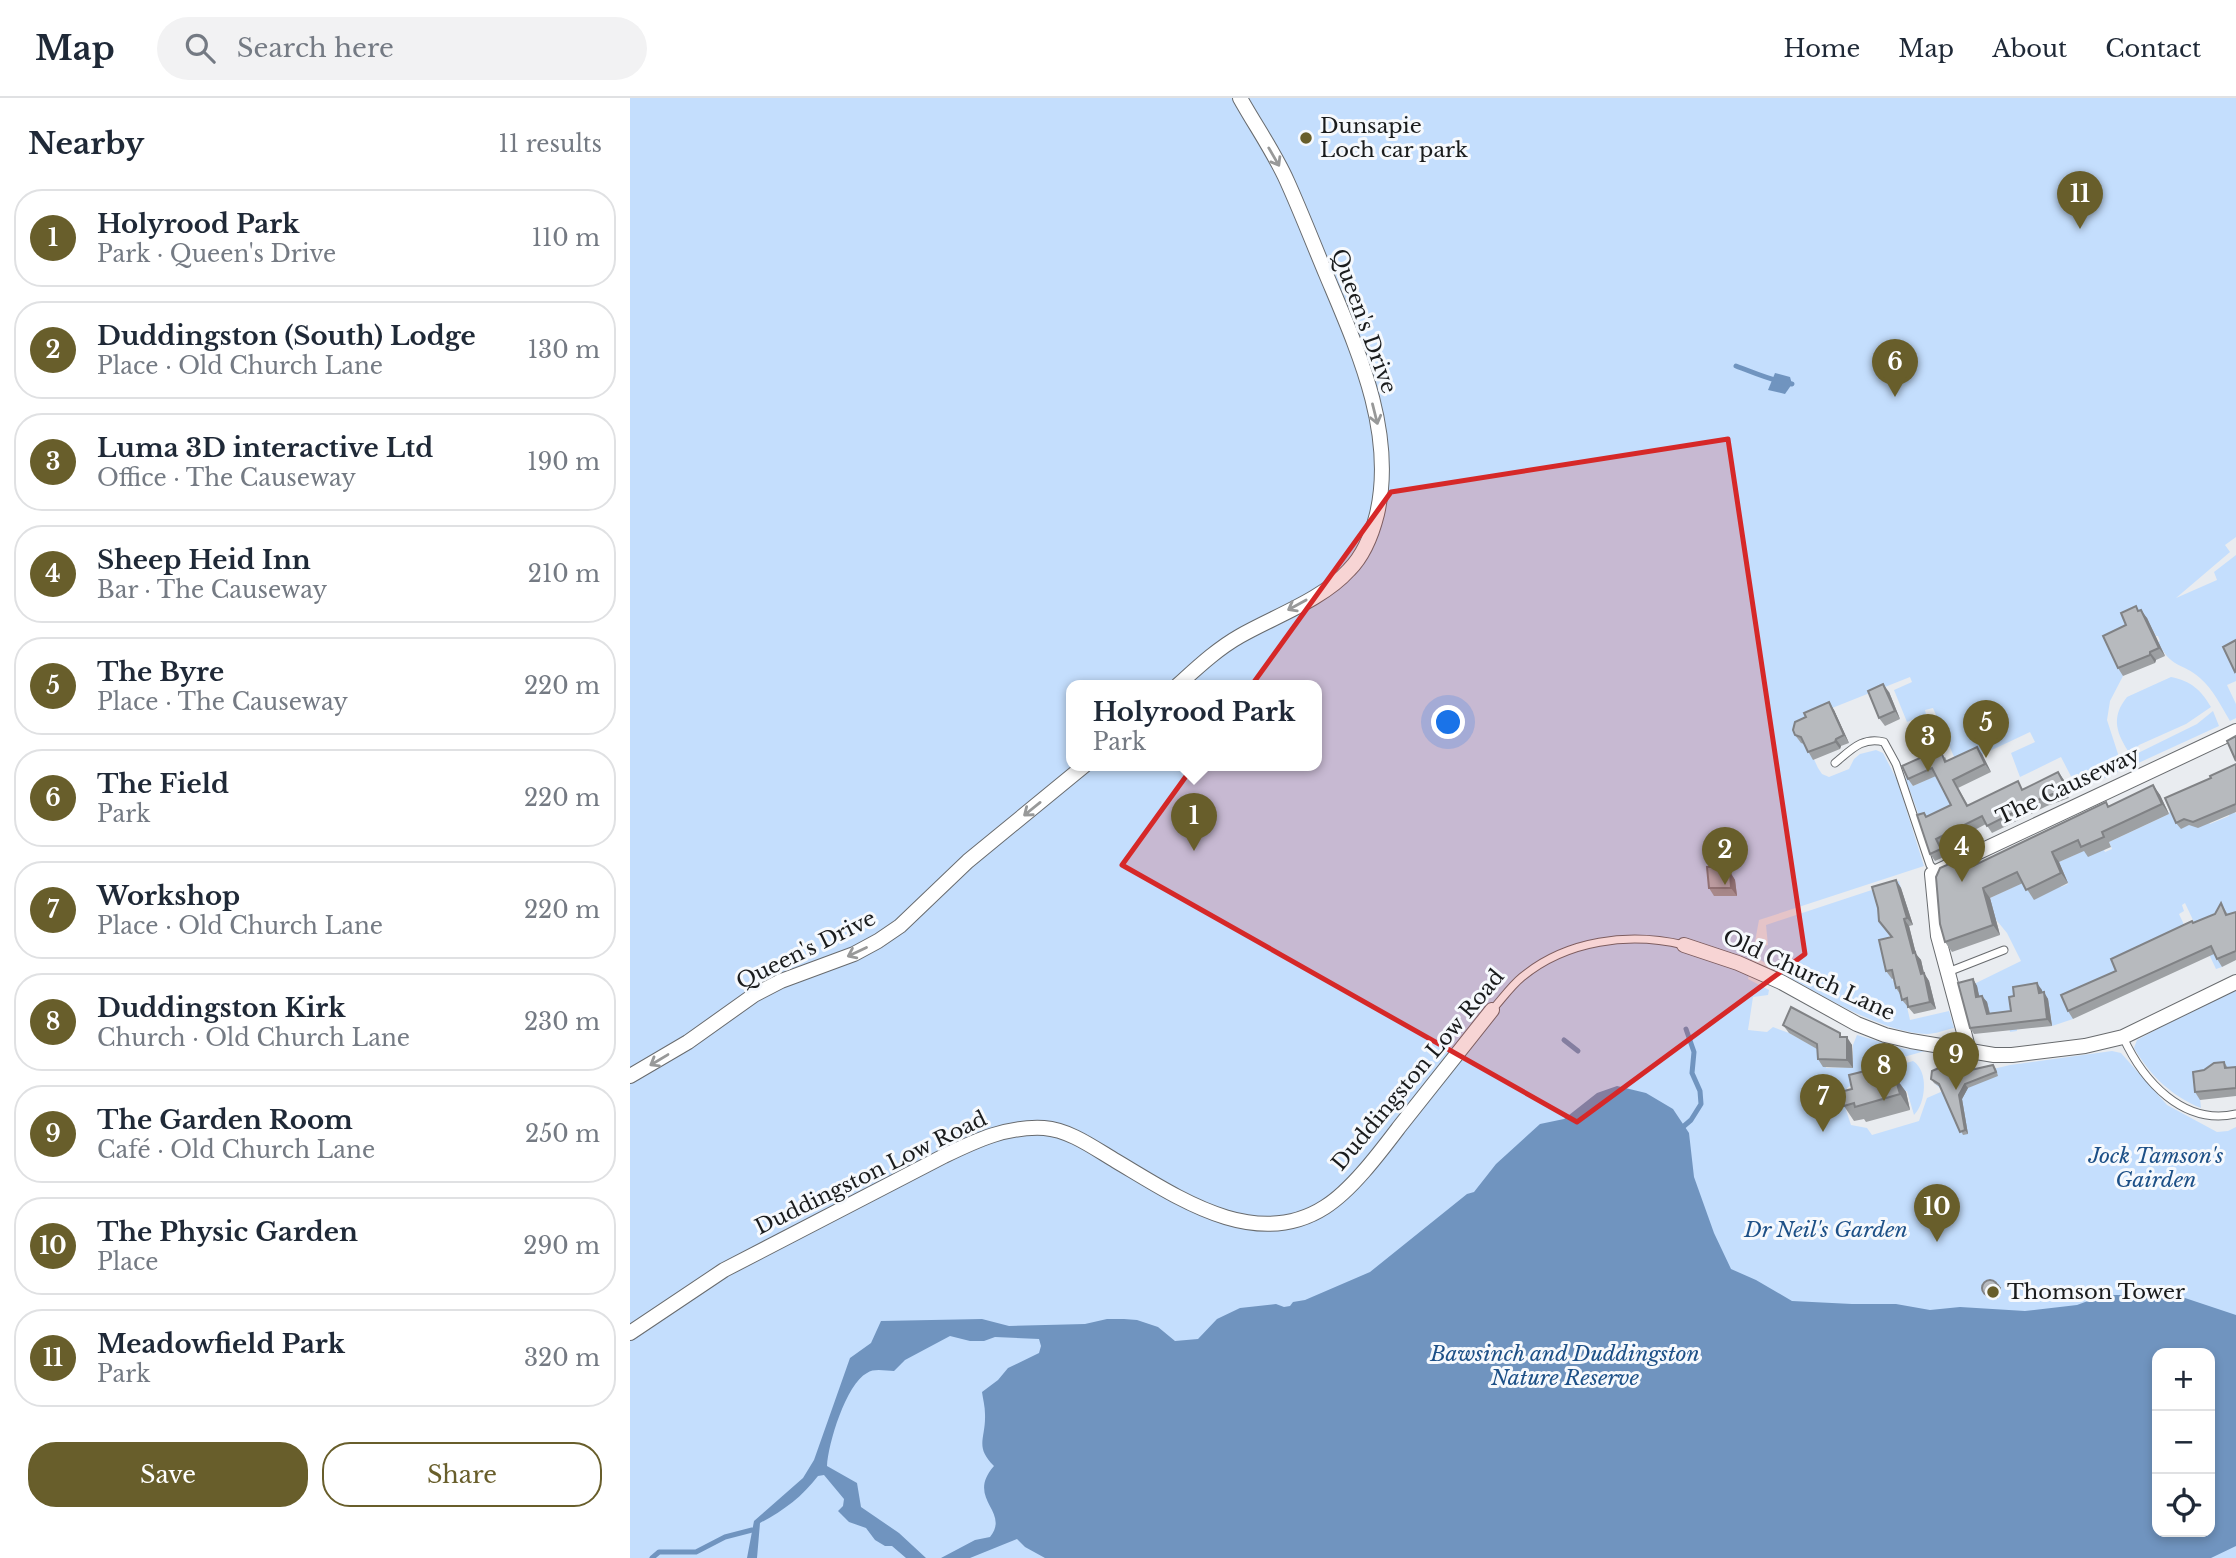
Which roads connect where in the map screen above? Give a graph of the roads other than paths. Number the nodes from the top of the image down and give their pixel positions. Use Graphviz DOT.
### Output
graph roads {
  1 [pos="1240,98"];
  2 [pos="1184,680"];
  3 [pos="2236,730"];
  4 [pos="1835,763"];
  5 [pos="1078,771"];
  6 [pos="1937,872"];
  7 [pos="1684,945"];
  8 [pos="2004,950"];
  9 [pos="1948,972"];
  10 [pos="2236,982"];
  11 [pos="1492,1010"];
  12 [pos="2123,1037"];
  13 [pos="1969,1051"];
  14 [pos="630,1076"];
  15 [pos="2236,1114"];
  16 [pos="630,1333"];
  1 -- 2 [label="street, Queen's Drive, one-way"];
  3 -- 6 [label="street, The Causeway"];
  4 -- 6 [label="lane"];
  5 -- 14 [label="street, Queen's Drive, one-way"];
  6 -- 9 [label="street"];
  7 -- 11 [label="lane, Duddingston Low Road"];
  7 -- 13 [label="street, Old Church Lane"];
  8 -- 9 [label="lane"];
  9 -- 13 [label="street"];
  10 -- 12 [label="street, Old Church Lane"];
  11 -- 16 [label="street, Duddingston Low Road"];
  12 -- 13 [label="street, Old Church Lane"];
  12 -- 15 [label="lane"];
}
